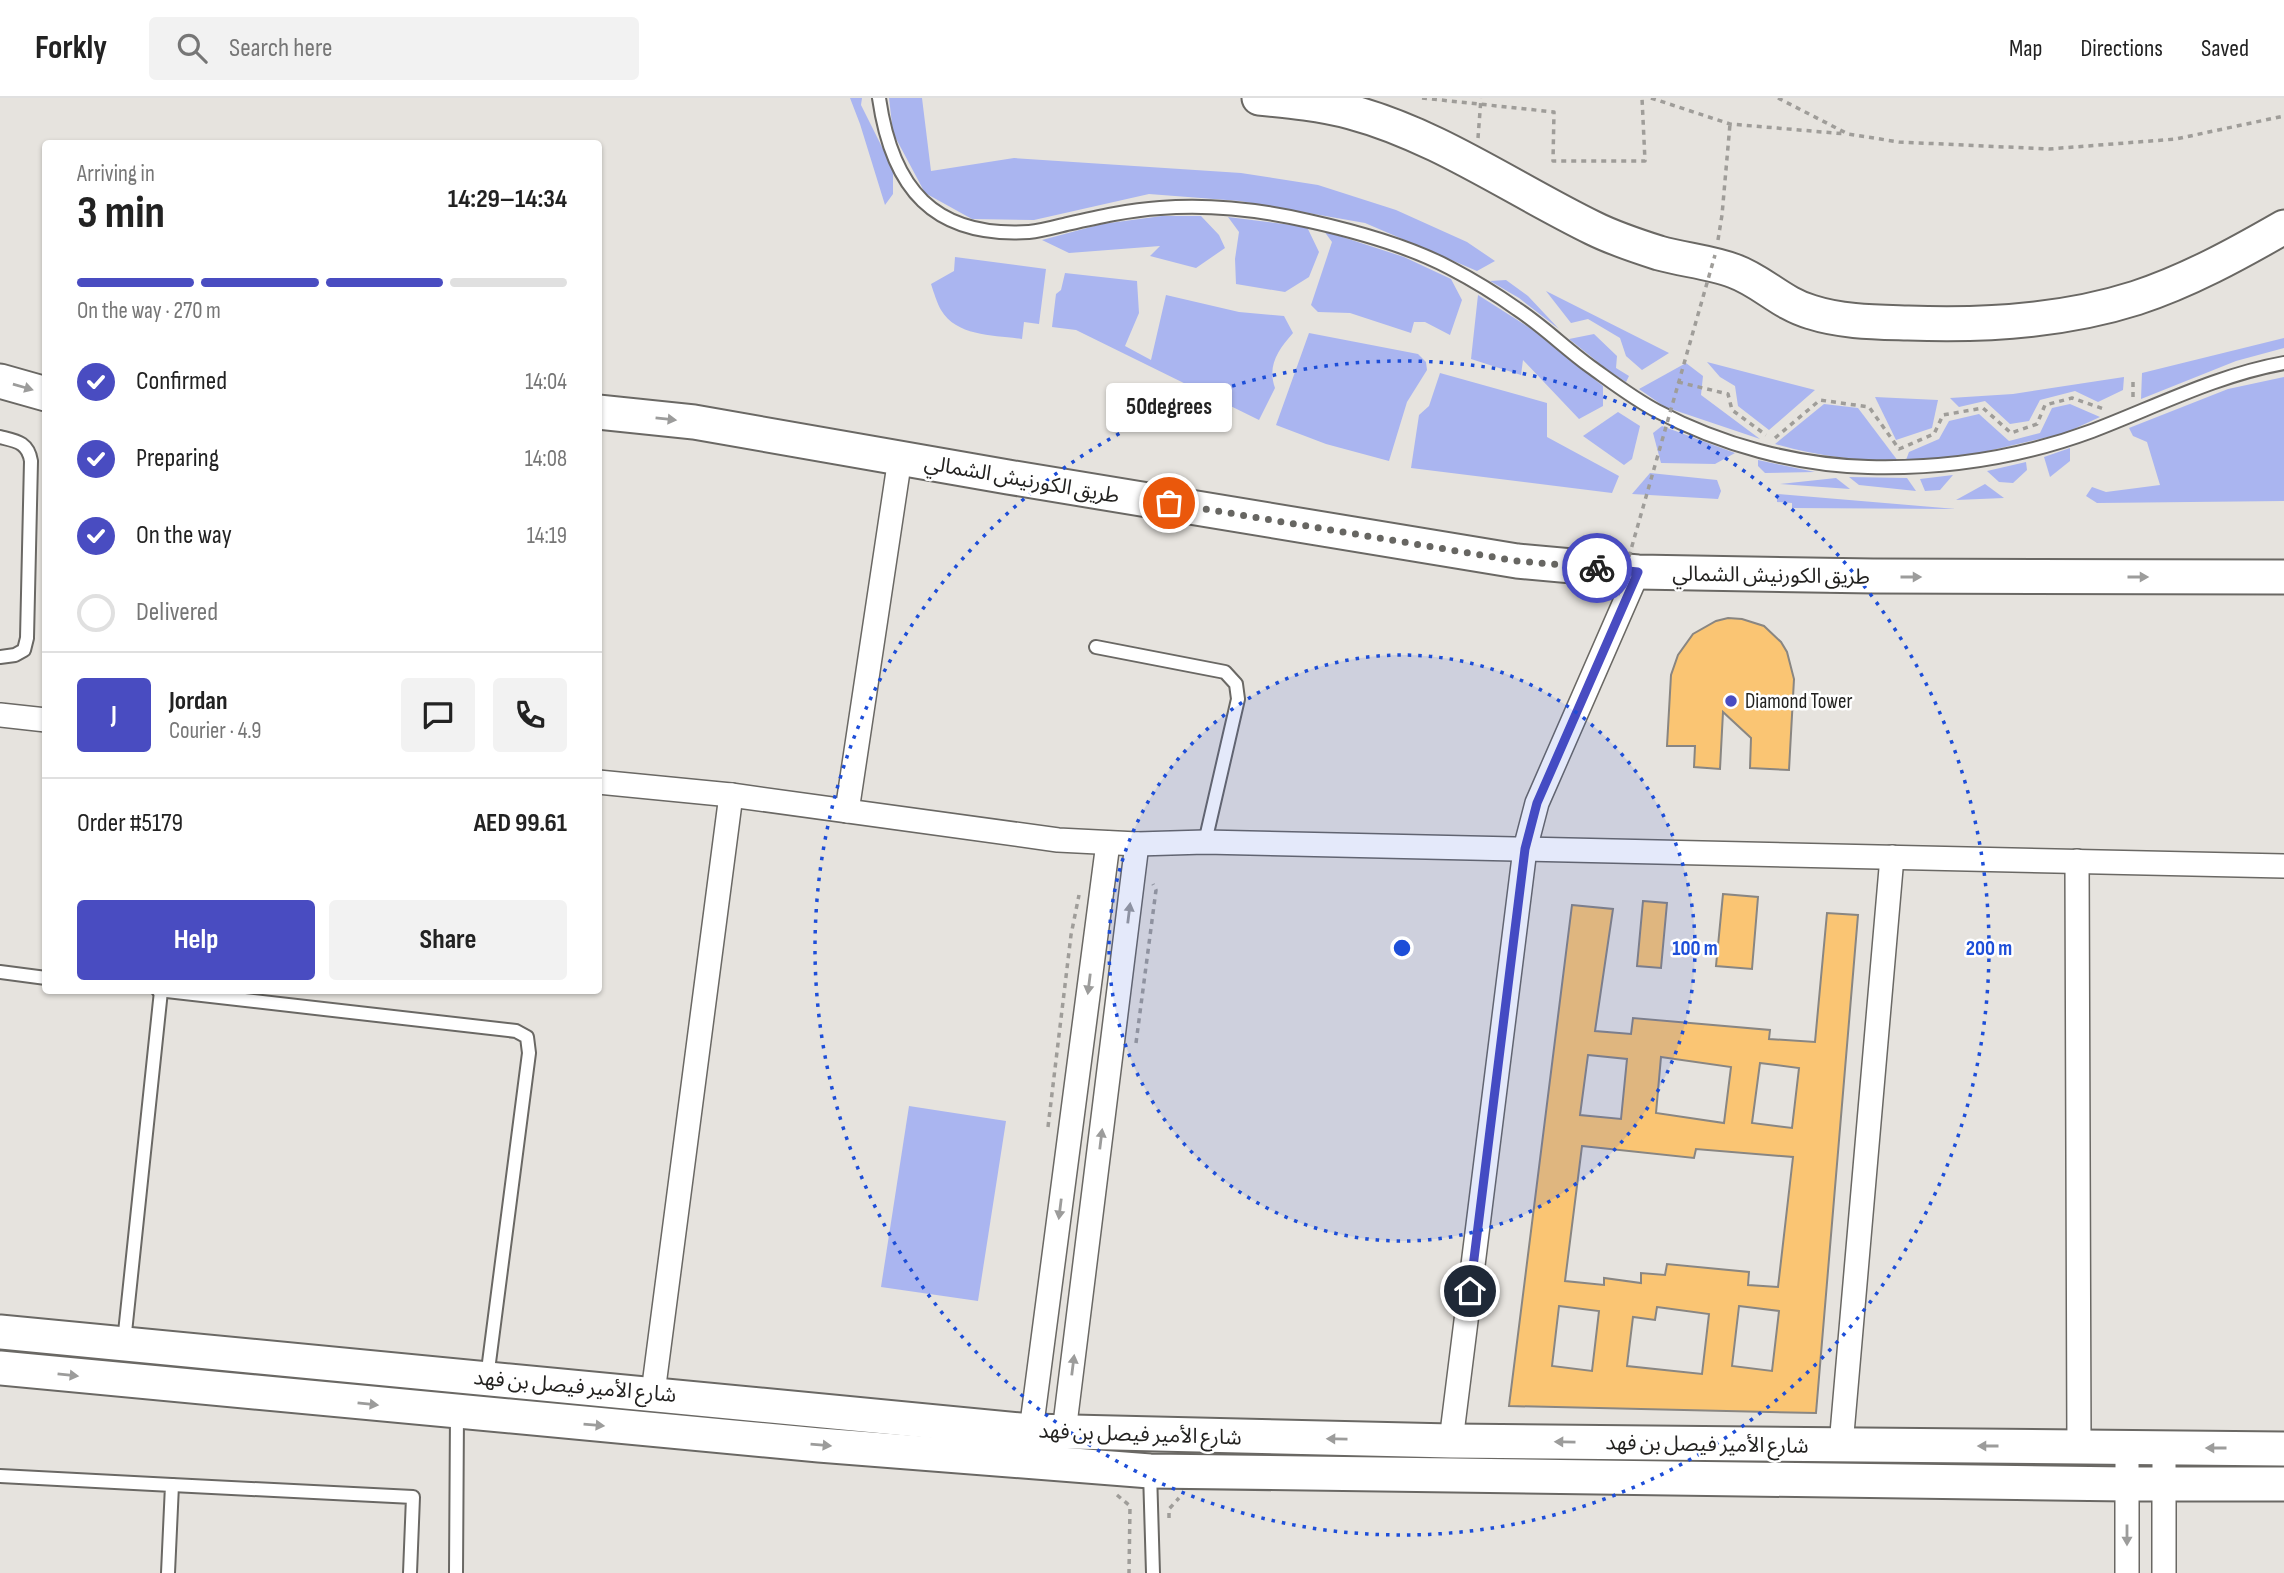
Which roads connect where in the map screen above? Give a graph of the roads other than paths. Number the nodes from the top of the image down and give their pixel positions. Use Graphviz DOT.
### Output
graph roads {
  1 [pos="880,98"];
  2 [pos="1259,98"];
  3 [pos="2284,227"];
  4 [pos="2284,362"];
  5 [pos="0,381"];
  6 [pos="42,393"];
  7 [pos="602,412"];
  8 [pos="0,437"];
  9 [pos="900,458"];
  10 [pos="2284,577"];
  11 [pos="1628,584"];
  12 [pos="1096,647"];
  13 [pos="0,657"];
  14 [pos="0,715"];
  15 [pos="42,720"];
  16 [pos="602,782"];
  17 [pos="731,795"];
  18 [pos="847,811"];
  19 [pos="1205,842"];
  20 [pos="1108,843"];
  21 [pos="1137,844"];
  22 [pos="1525,849"];
  23 [pos="1892,857"];
  24 [pos="2077,861"];
  25 [pos="2284,866"];
  26 [pos="0,972"];
  27 [pos="42,977"];
  28 [pos="160,994"];
  29 [pos="187,994"];
  30 [pos="0,1332"];
  31 [pos="124,1345"];
  32 [pos="327,1363"];
  33 [pos="0,1368"];
  34 [pos="487,1378"];
  35 [pos="653,1394"];
  36 [pos="321,1399"];
  37 [pos="457,1413"];
  38 [pos="1048,1432"];
  39 [pos="1451,1441"];
  40 [pos="1841,1445"];
  41 [pos="2079,1447"];
  42 [pos="2127,1448"];
  43 [pos="2164,1448"];
  44 [pos="2284,1449"];
  45 [pos="1150,1471"];
  46 [pos="0,1476"];
  47 [pos="2127,1484"];
  48 [pos="2163,1484"];
  49 [pos="172,1485"];
  50 [pos="2284,1485"];
  51 [pos="168,1573"];
  52 [pos="410,1573"];
  53 [pos="457,1573"];
  54 [pos="1153,1573"];
  55 [pos="2127,1573"];
  56 [pos="2164,1573"];
  1 -- 4 [label="lane"];
  2 -- 3 [label="main road"];
  5 -- 6 [label="main road, one-way"];
  7 -- 9 [label="main road, طريق الكورنيش الشمالي, one-way"];
  8 -- 13 [label="lane"];
  9 -- 11 [label="main road, طريق الكورنيش الشمالي"];
  9 -- 18 [label="street"];
  11 -- 10 [label="main road, طريق الكورنيش الشمالي, one-way"];
  11 -- 22 [label="street"];
  12 -- 19 [label="lane"];
  14 -- 15 [label="street"];
  16 -- 17 [label="street"];
  17 -- 18 [label="street"];
  17 -- 35 [label="street"];
  18 -- 20 [label="street"];
  19 -- 21 [label="street"];
  19 -- 22 [label="street"];
  20 -- 21 [label="street"];
  20 -- 38 [label="street, one-way"];
  38 -- 21 [label="street, one-way"];
  22 -- 23 [label="street"];
  22 -- 39 [label="street"];
  23 -- 24 [label="street"];
  23 -- 40 [label="street"];
  24 -- 25 [label="street"];
  24 -- 41 [label="street"];
  26 -- 27 [label="lane"];
  28 -- 31 [label="lane"];
  29 -- 34 [label="lane"];
  30 -- 31 [label="main road, شارع الأمير فيصل بن فهد"];
  31 -- 32 [label="main road, شارع الأمير فيصل بن فهد"];
  32 -- 34 [label="main road, شارع الأمير فيصل بن فهد"];
  32 -- 36 [label="main road"];
  33 -- 36 [label="main road, شارع الأمير فيصل بن فهد, one-way"];
  34 -- 35 [label="main road, شارع الأمير فيصل بن فهد"];
  35 -- 38 [label="main road, شارع الأمير فيصل بن فهد"];
  36 -- 37 [label="main road, شارع الأمير فيصل بن فهد, one-way"];
  37 -- 45 [label="main road, شارع الأمير فيصل بن فهد, one-way"];
  37 -- 53 [label="lane"];
  39 -- 38 [label="main road, شارع الأمير فيصل بن فهد, one-way"];
  40 -- 39 [label="main road, شارع الأمير فيصل بن فهد, one-way"];
  41 -- 40 [label="main road, شارع الأمير فيصل بن فهد, one-way"];
  41 -- 42 [label="main road, شارع الأمير فيصل بن فهد"];
  42 -- 43 [label="main road, شارع الأمير فيصل بن فهد"];
  42 -- 47 [label="street"];
  44 -- 43 [label="main road, شارع الأمير فيصل بن فهد, one-way"];
  43 -- 48 [label="street"];
  45 -- 47 [label="main road, شارع الأمير فيصل بن فهد"];
  45 -- 54 [label="lane"];
  46 -- 49 [label="lane"];
  47 -- 48 [label="main road, شارع الأمير فيصل بن فهد"];
  47 -- 55 [label="street, one-way"];
  48 -- 50 [label="main road, شارع الأمير فيصل بن فهد"];
  48 -- 56 [label="street"];
  49 -- 51 [label="lane"];
  49 -- 52 [label="lane"];
}
